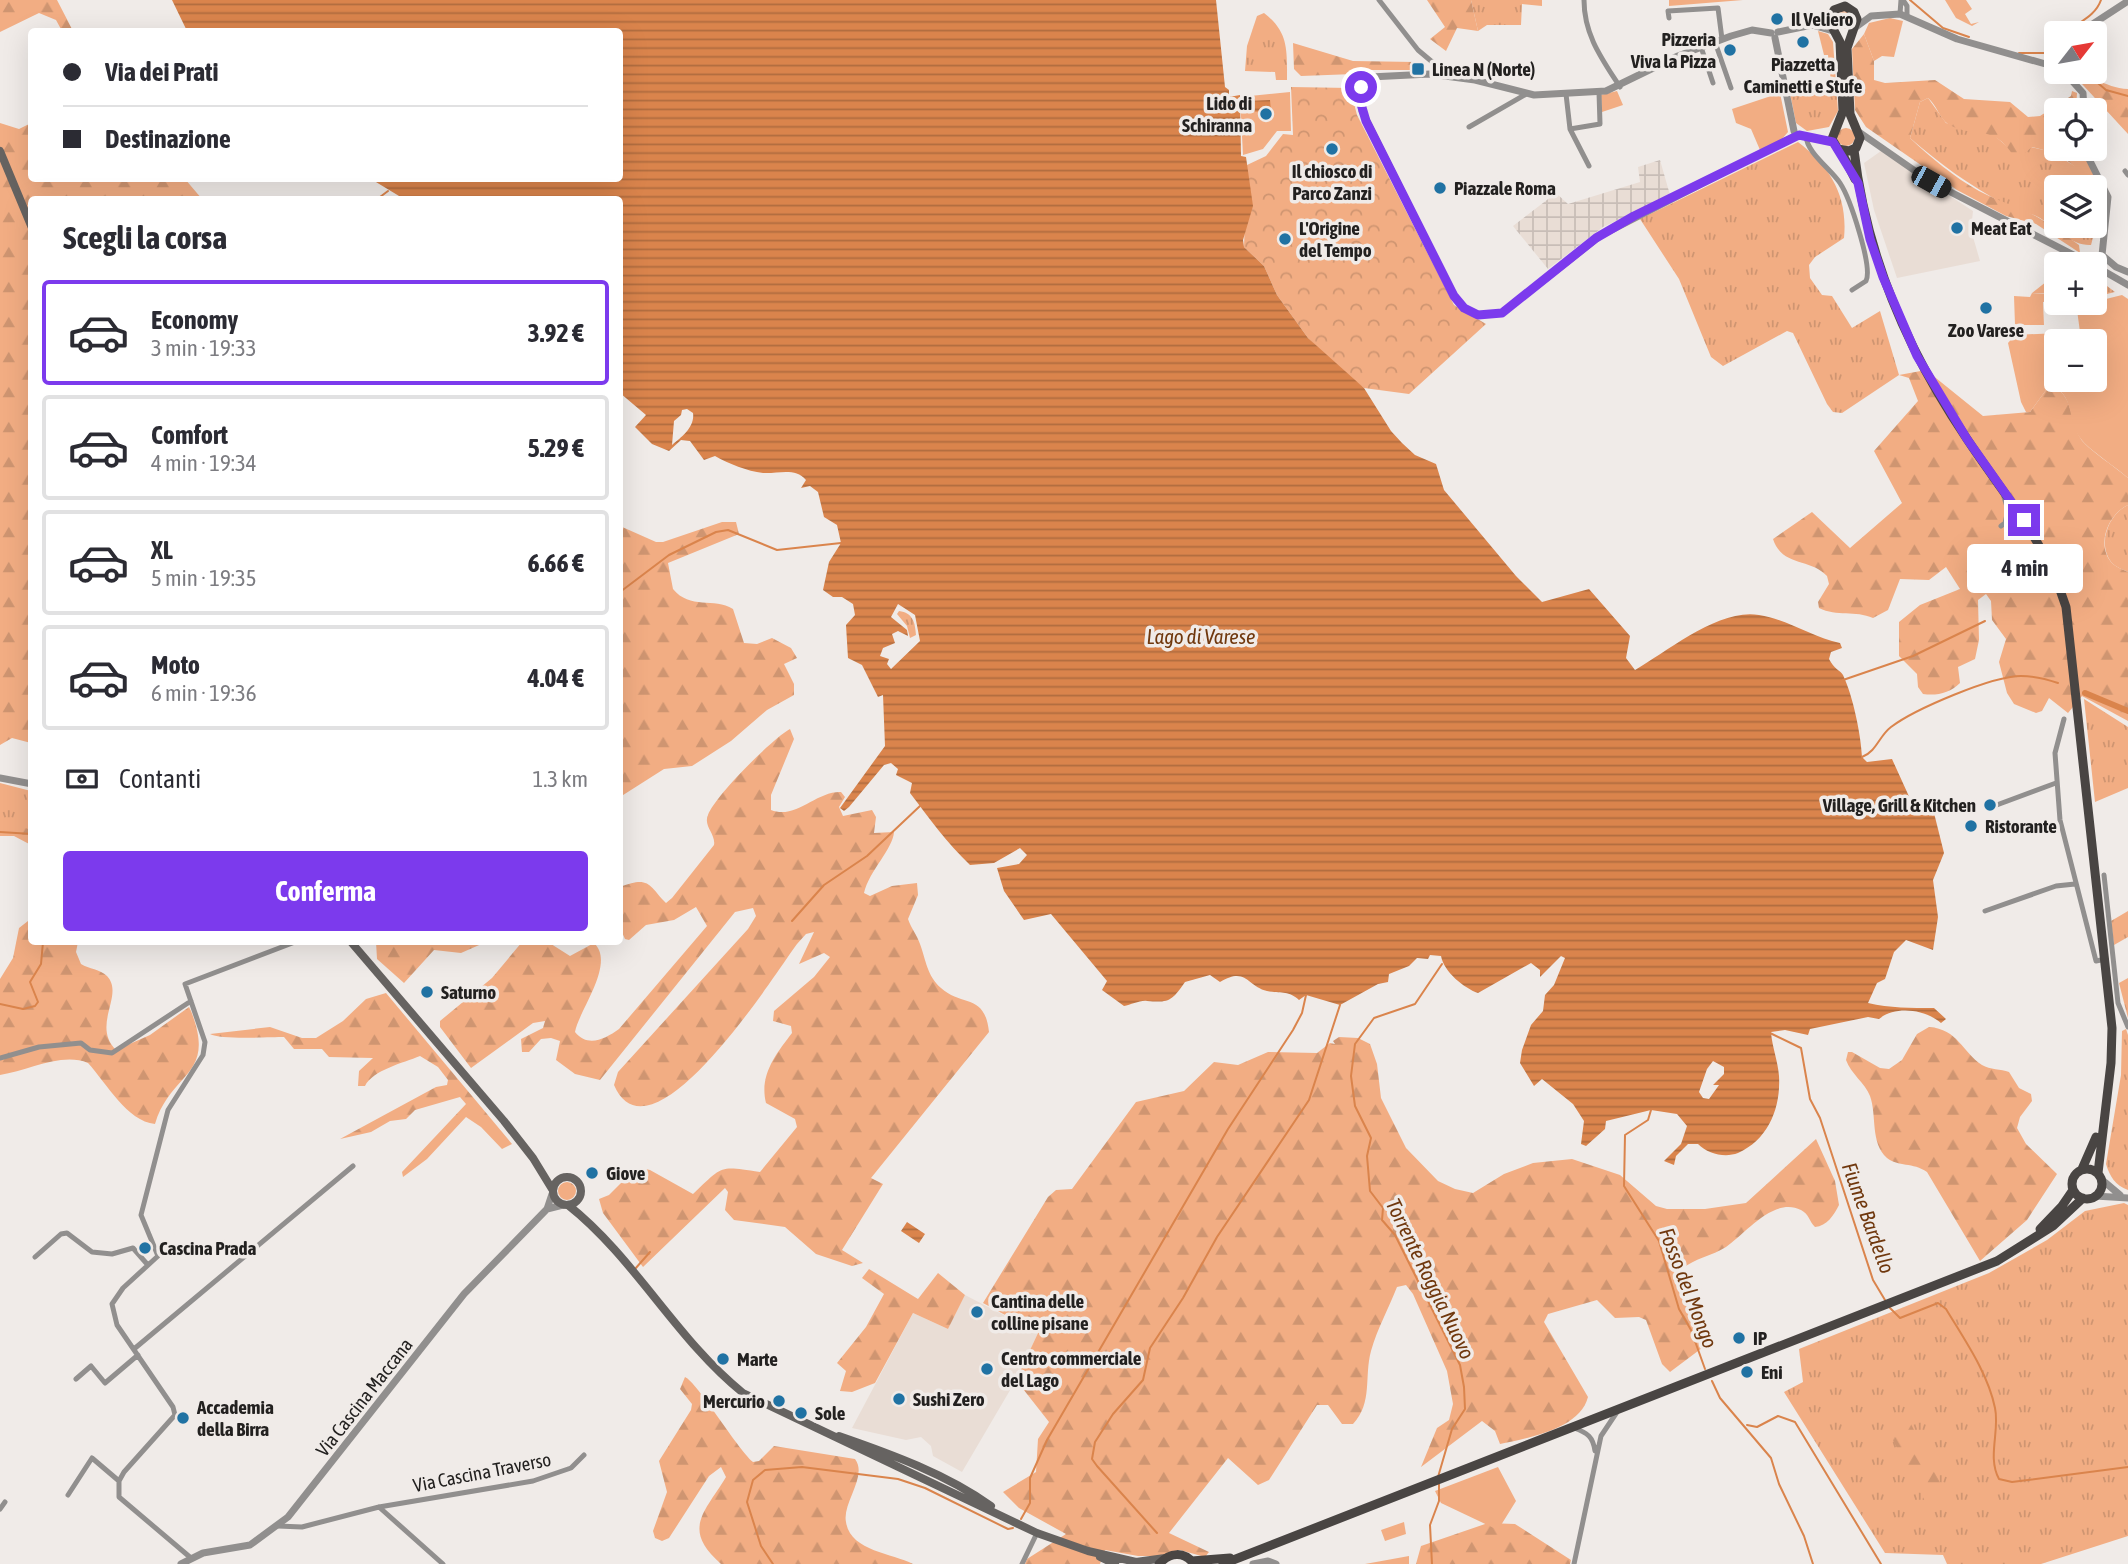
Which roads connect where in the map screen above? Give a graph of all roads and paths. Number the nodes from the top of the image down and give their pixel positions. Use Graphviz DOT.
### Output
graph roads {
  1 [pos="1379,0"];
  2 [pos="1584,0"];
  3 [pos="1902,0"];
  4 [pos="2128,1"];
  5 [pos="1849,6"];
  6 [pos="1835,8"];
  7 [pos="1903,15"];
  8 [pos="1871,16"];
  9 [pos="1669,18"];
  10 [pos="2097,21"];
  11 [pos="1812,25"];
  12 [pos="1856,27"];
  13 [pos="1833,31"];
  14 [pos="1774,34"];
  15 [pos="1718,40"];
  16 [pos="1701,47"];
  17 [pos="2044,63"];
  18 [pos="1449,76"];
  19 [pos="1713,83"];
  20 [pos="1620,87"];
  21 [pos="1731,88"];
  22 [pos="1599,92"];
  23 [pos="1528,93"];
  24 [pos="1566,94"];
  25 [pos="1469,127"];
  26 [pos="1570,129"];
  27 [pos="1834,130"];
  28 [pos="1859,132"];
  29 [pos="1798,135"];
  30 [pos="1817,136"];
  31 [pos="1874,141"];
  32 [pos="1833,142"];
  33 [pos="1856,147"];
  34 [pos="0,151"];
  35 [pos="1841,151"];
  36 [pos="2091,161"];
  37 [pos="1589,166"];
  38 [pos="1858,183"];
  39 [pos="28,218"];
  40 [pos="2068,252"];
  41 [pos="2128,272"];
  42 [pos="2107,273"];
  43 [pos="2128,283"];
  44 [pos="1852,290"];
  45 [pos="2002,489"];
  46 [pos="2001,526"];
  47 [pos="2064,719"];
  48 [pos="0,778"];
  49 [pos="28,783"];
  50 [pos="2056,783"];
  51 [pos="1994,806"];
  52 [pos="2104,875"];
  53 [pos="2075,884"];
  54 [pos="1985,911"];
  55 [pos="287,945"];
  56 [pos="354,945"];
  57 [pos="2101,960"];
  58 [pos="191,1000"];
  59 [pos="2128,1027"];
  60 [pos="0,1058"];
  61 [pos="2106,1102"];
  62 [pos="533,1158"];
  63 [pos="353,1166"];
  64 [pos="2082,1169"];
  65 [pos="2100,1176"];
  66 [pos="563,1177"];
  67 [pos="2073,1190"];
  68 [pos="552,1191"];
  69 [pos="2095,1196"];
  70 [pos="580,1197"];
  71 [pos="2124,1197"];
  72 [pos="2083,1198"];
  73 [pos="565,1205"];
  74 [pos="547,1209"];
  75 [pos="595,1231"];
  76 [pos="2027,1243"];
  77 [pos="35,1257"];
  78 [pos="147,1264"];
  79 [pos="136,1352"];
  80 [pos="76,1379"];
  81 [pos="1620,1410"];
  82 [pos="800,1422"];
  83 [pos="1574,1428"];
  84 [pos="584,1455"];
  85 [pos="1596,1456"];
  86 [pos="875,1457"];
  87 [pos="913,1465"];
  88 [pos="119,1481"];
  89 [pos="949,1491"];
  90 [pos="68,1495"];
  91 [pos="5,1502"];
  92 [pos="379,1507"];
  93 [pos="0,1509"];
  94 [pos="1007,1517"];
  95 [pos="278,1526"];
  96 [pos="1037,1533"];
  97 [pos="1088,1551"];
  98 [pos="1242,1556"];
  99 [pos="191,1558"];
  100 [pos="1162,1561"];
  101 [pos="1193,1562"];
  102 [pos="1138,1563"];
  103 [pos="181,1564"];
  104 [pos="443,1564"];
  105 [pos="1022,1564"];
  106 [pos="1115,1564"];
  107 [pos="1223,1564"];
  108 [pos="1253,1564"];
  109 [pos="1276,1564"];
  110 [pos="1574,1564"];
  1 -- 18 [label="street"];
  2 -- 20 [label="street"];
  3 -- 7 [label="street"];
  4 -- 10 [label="street"];
  5 -- 6 [label="main road"];
  5 -- 8 [label="street"];
  5 -- 12 [label="main road"];
  6 -- 11 [label="street"];
  6 -- 13 [label="main road"];
  7 -- 8 [label="street"];
  7 -- 17 [label="street"];
  8 -- 12 [label="street"];
  9 -- 15 [label="street"];
  11 -- 13 [label="street"];
  11 -- 14 [label="street"];
  12 -- 28 [label="main road"];
  13 -- 27 [label="main road"];
  14 -- 15 [label="street"];
  14 -- 29 [label="street"];
  15 -- 16 [label="street"];
  15 -- 21 [label="street"];
  16 -- 19 [label="street"];
  16 -- 20 [label="street"];
  18 -- 23 [label="street"];
  18 -- 29 [label="street"];
  20 -- 22 [label="street"];
  22 -- 24 [label="street"];
  22 -- 26 [label="street"];
  23 -- 24 [label="street"];
  23 -- 25 [label="street"];
  24 -- 26 [label="street"];
  26 -- 37 [label="street"];
  27 -- 30 [label="street"];
  27 -- 32 [label="main road"];
  28 -- 31 [label="street"];
  28 -- 33 [label="main road"];
  29 -- 30 [label="street"];
  29 -- 44 [label="street"];
  30 -- 32 [label="street"];
  31 -- 33 [label="street"];
  31 -- 40 [label="street"];
  32 -- 35 [label="main road"];
  33 -- 35 [label="main road"];
  33 -- 38 [label="main road"];
  34 -- 39 [label="main road"];
  35 -- 38 [label="main road"];
  36 -- 41 [label="street"];
  38 -- 45 [label="main road"];
  42 -- 43 [label="street"];
  45 -- 46 [label="street"];
  45 -- 57 [label="main road"];
  47 -- 50 [label="street"];
  48 -- 49 [label="street"];
  50 -- 51 [label="street"];
  50 -- 53 [label="street"];
  52 -- 59 [label="street"];
  53 -- 54 [label="street"];
  53 -- 57 [label="street"];
  55 -- 58 [label="street"];
  56 -- 62 [label="main road"];
  57 -- 61 [label="main road"];
  58 -- 60 [label="street"];
  58 -- 78 [label="street"];
  61 -- 64 [label="main road"];
  61 -- 65 [label="main road"];
  62 -- 66 [label="main road"];
  62 -- 68 [label="main road"];
  63 -- 79 [label="street"];
  64 -- 65 [label="main road"];
  64 -- 67 [label="main road"];
  65 -- 69 [label="main road"];
  65 -- 71 [label="street"];
  66 -- 68 [label="main road"];
  66 -- 70 [label="main road"];
  67 -- 72 [label="main road"];
  67 -- 76 [label="main road"];
  68 -- 73 [label="main road"];
  68 -- 74 [label="street, Via Cascina Maccana"];
  69 -- 71 [label="street"];
  69 -- 72 [label="main road"];
  70 -- 73 [label="main road"];
  70 -- 75 [label="main road"];
  72 -- 76 [label="main road"];
  73 -- 74 [label="street"];
  73 -- 75 [label="main road"];
  74 -- 95 [label="street, Via Cascina Maccana"];
  75 -- 82 [label="main road"];
  76 -- 81 [label="main road"];
  77 -- 78 [label="street"];
  78 -- 79 [label="street"];
  79 -- 80 [label="street"];
  79 -- 88 [label="street"];
  81 -- 83 [label="main road"];
  81 -- 85 [label="street"];
  82 -- 86 [label="main road"];
  82 -- 87 [label="main road"];
  83 -- 85 [label="street"];
  83 -- 98 [label="main road"];
  84 -- 92 [label="street, Via Cascina Traverso"];
  85 -- 110 [label="street"];
  86 -- 87 [label="main road"];
  86 -- 89 [label="main road"];
  87 -- 89 [label="main road"];
  87 -- 94 [label="main road"];
  88 -- 90 [label="street"];
  88 -- 99 [label="street"];
  89 -- 94 [label="main road"];
  91 -- 93 [label="street"];
  92 -- 95 [label="street, Via Cascina Traverso"];
  92 -- 104 [label="street"];
  94 -- 96 [label="main road"];
  95 -- 99 [label="street, Via Cascina Maccana"];
  96 -- 97 [label="main road"];
  96 -- 105 [label="street"];
  97 -- 102 [label="main road"];
  97 -- 106 [label="main road"];
  98 -- 101 [label="main road"];
  98 -- 107 [label="main road"];
  99 -- 103 [label="street, Via Cascina Maccana"];
  100 -- 101 [label="main road"];
  100 -- 102 [label="main road"];
  108 -- 109 [label="street"];
}
